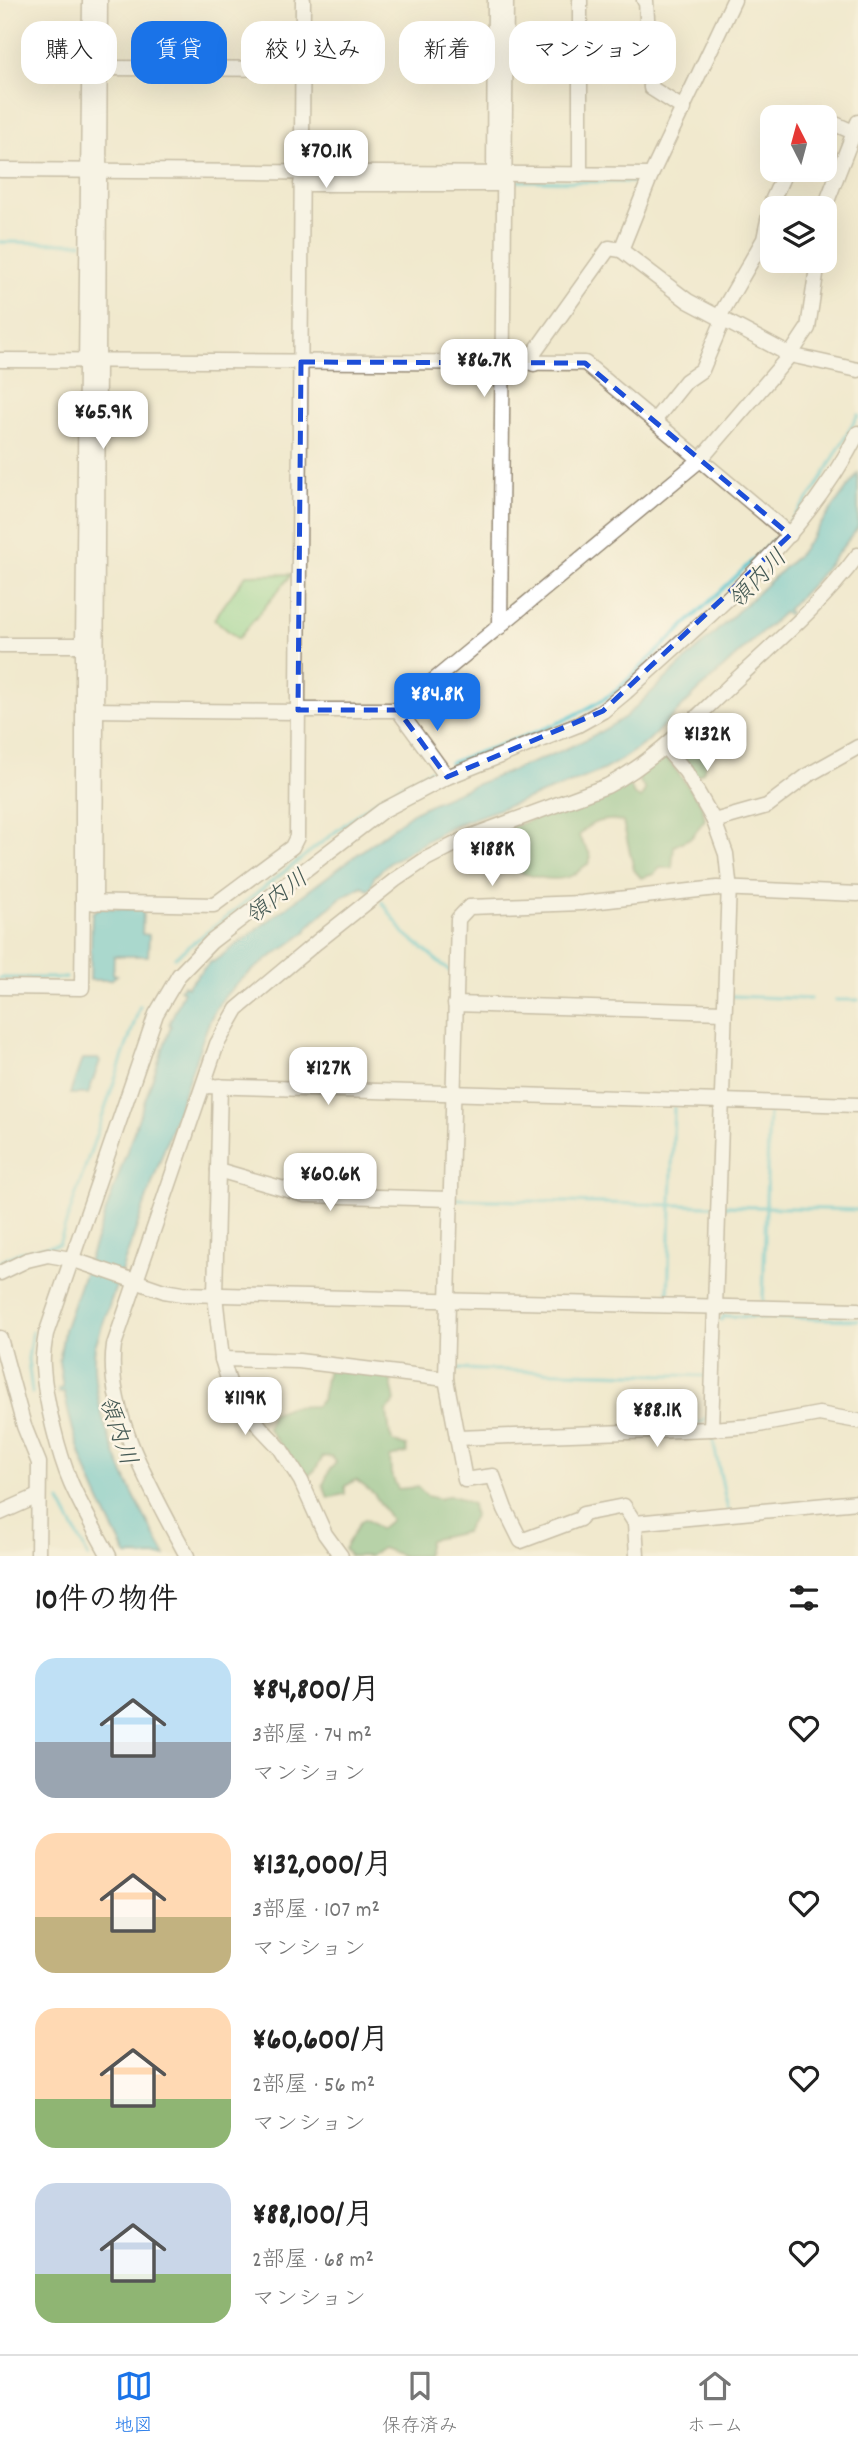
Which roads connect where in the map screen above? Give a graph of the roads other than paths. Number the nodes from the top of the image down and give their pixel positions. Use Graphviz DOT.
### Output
graph roads {
  1 [pos="90,0"];
  2 [pos="100,0"];
  3 [pos="303,0"];
  4 [pos="495,0"];
  5 [pos="506,0"];
  6 [pos="580,0"];
  7 [pos="644,0"];
  8 [pos="734,0"];
  9 [pos="100,21"];
  10 [pos="303,21"];
  11 [pos="117,68"];
  12 [pos="241,69"];
  13 [pos="99,84"];
  14 [pos="303,84"];
  15 [pos="684,109"];
  16 [pos="837,122"];
  17 [pos="855,127"];
  18 [pos="0,170"];
  19 [pos="94,170"];
  20 [pos="580,175"];
  21 [pos="652,175"];
  22 [pos="301,178"];
  23 [pos="500,178"];
  24 [pos="781,182"];
  25 [pos="829,196"];
  26 [pos="621,250"];
  27 [pos="816,273"];
  28 [pos="721,318"];
  29 [pos="790,355"];
  30 [pos="0,360"];
  31 [pos="93,361"];
  32 [pos="301,362"];
  33 [pos="502,364"];
  34 [pos="534,364"];
  35 [pos="858,370"];
  36 [pos="654,421"];
  37 [pos="858,433"];
  38 [pos="700,460"];
  39 [pos="790,535"];
  40 [pos="858,555"];
  41 [pos="500,627"];
  42 [pos="0,645"];
  43 [pos="83,645"];
  44 [pos="90,710"];
  45 [pos="398,710"];
  46 [pos="298,711"];
  47 [pos="665,747"];
  48 [pos="858,747"];
  49 [pos="447,777"];
  50 [pos="714,821"];
  51 [pos="728,890"];
  52 [pos="858,894"];
  53 [pos="89,902"];
  54 [pos="0,987"];
  55 [pos="455,1004"];
  56 [pos="724,1012"];
  57 [pos="204,1086"];
  58 [pos="220,1086"];
  59 [pos="453,1093"];
  60 [pos="722,1102"];
  61 [pos="858,1105"];
  62 [pos="218,1170"];
  63 [pos="450,1199"];
  64 [pos="72,1260"];
  65 [pos="0,1273"];
  66 [pos="134,1282"];
  67 [pos="215,1295"];
  68 [pos="448,1301"];
  69 [pos="715,1307"];
  70 [pos="858,1310"];
  71 [pos="0,1338"];
  72 [pos="222,1359"];
  73 [pos="446,1379"];
  74 [pos="858,1421"];
  75 [pos="711,1429"];
  76 [pos="457,1438"];
  77 [pos="38,1496"];
  78 [pos="858,1502"];
  79 [pos="0,1512"];
  80 [pos="635,1523"];
  81 [pos="38,1556"];
  82 [pos="108,1556"];
  83 [pos="187,1556"];
  84 [pos="341,1556"];
  85 [pos="637,1556"];
  1 -- 19 [label="street"];
  2 -- 9 [label="street"];
  3 -- 10 [label="street"];
  4 -- 23 [label="street"];
  5 -- 23 [label="street"];
  6 -- 20 [label="street"];
  7 -- 15 [label="street"];
  8 -- 15 [label="street"];
  11 -- 12 [label="street"];
  13 -- 19 [label="street"];
  14 -- 22 [label="street"];
  15 -- 21 [label="street"];
  16 -- 17 [label="street"];
  17 -- 25 [label="street"];
  18 -- 19 [label="street"];
  19 -- 22 [label="street"];
  19 -- 31 [label="street"];
  20 -- 21 [label="street"];
  20 -- 23 [label="street"];
  21 -- 26 [label="street"];
  22 -- 23 [label="street"];
  22 -- 32 [label="street"];
  23 -- 33 [label="street"];
  24 -- 28 [label="street"];
  26 -- 28 [label="street"];
  26 -- 34 [label="street"];
  27 -- 29 [label="street"];
  28 -- 29 [label="street"];
  28 -- 36 [label="street"];
  29 -- 35 [label="street"];
  29 -- 38 [label="street"];
  30 -- 31 [label="street"];
  31 -- 32 [label="street"];
  31 -- 43 [label="street"];
  31 -- 44 [label="street"];
  32 -- 33 [label="street"];
  32 -- 46 [label="street"];
  33 -- 34 [label="street"];
  33 -- 41 [label="street"];
  34 -- 36 [label="street"];
  36 -- 38 [label="street"];
  37 -- 39 [label="street"];
  38 -- 39 [label="street"];
  38 -- 41 [label="street"];
  39 -- 49 [label="street"];
  40 -- 47 [label="street"];
  41 -- 45 [label="street"];
  42 -- 43 [label="street"];
  43 -- 44 [label="street"];
  44 -- 46 [label="street"];
  44 -- 53 [label="street"];
  45 -- 46 [label="street"];
  45 -- 49 [label="street"];
  46 -- 53 [label="street"];
  47 -- 50 [label="street"];
  47 -- 57 [label="street"];
  48 -- 50 [label="street"];
  49 -- 64 [label="street"];
  50 -- 51 [label="street"];
  51 -- 52 [label="street"];
  51 -- 55 [label="street"];
  51 -- 56 [label="street"];
  53 -- 54 [label="street"];
  55 -- 56 [label="street"];
  55 -- 59 [label="street"];
  56 -- 60 [label="street"];
  57 -- 58 [label="street"];
  57 -- 66 [label="street"];
  58 -- 59 [label="street"];
  58 -- 62 [label="street"];
  59 -- 60 [label="street"];
  59 -- 63 [label="street"];
  60 -- 61 [label="street"];
  60 -- 69 [label="street"];
  62 -- 63 [label="street"];
  62 -- 67 [label="street"];
  63 -- 68 [label="street"];
  64 -- 65 [label="street"];
  64 -- 66 [label="street"];
  64 -- 82 [label="street"];
  66 -- 67 [label="street"];
  66 -- 83 [label="street"];
  67 -- 68 [label="street"];
  67 -- 72 [label="street"];
  68 -- 69 [label="street"];
  68 -- 73 [label="street"];
  69 -- 70 [label="street"];
  69 -- 75 [label="street"];
  71 -- 77 [label="street"];
  72 -- 73 [label="street"];
  72 -- 84 [label="street"];
  73 -- 76 [label="street"];
  74 -- 75 [label="street"];
  75 -- 76 [label="street"];
  76 -- 80 [label="street"];
  77 -- 79 [label="street"];
  77 -- 81 [label="street"];
  78 -- 80 [label="street"];
  80 -- 85 [label="street"];
}
